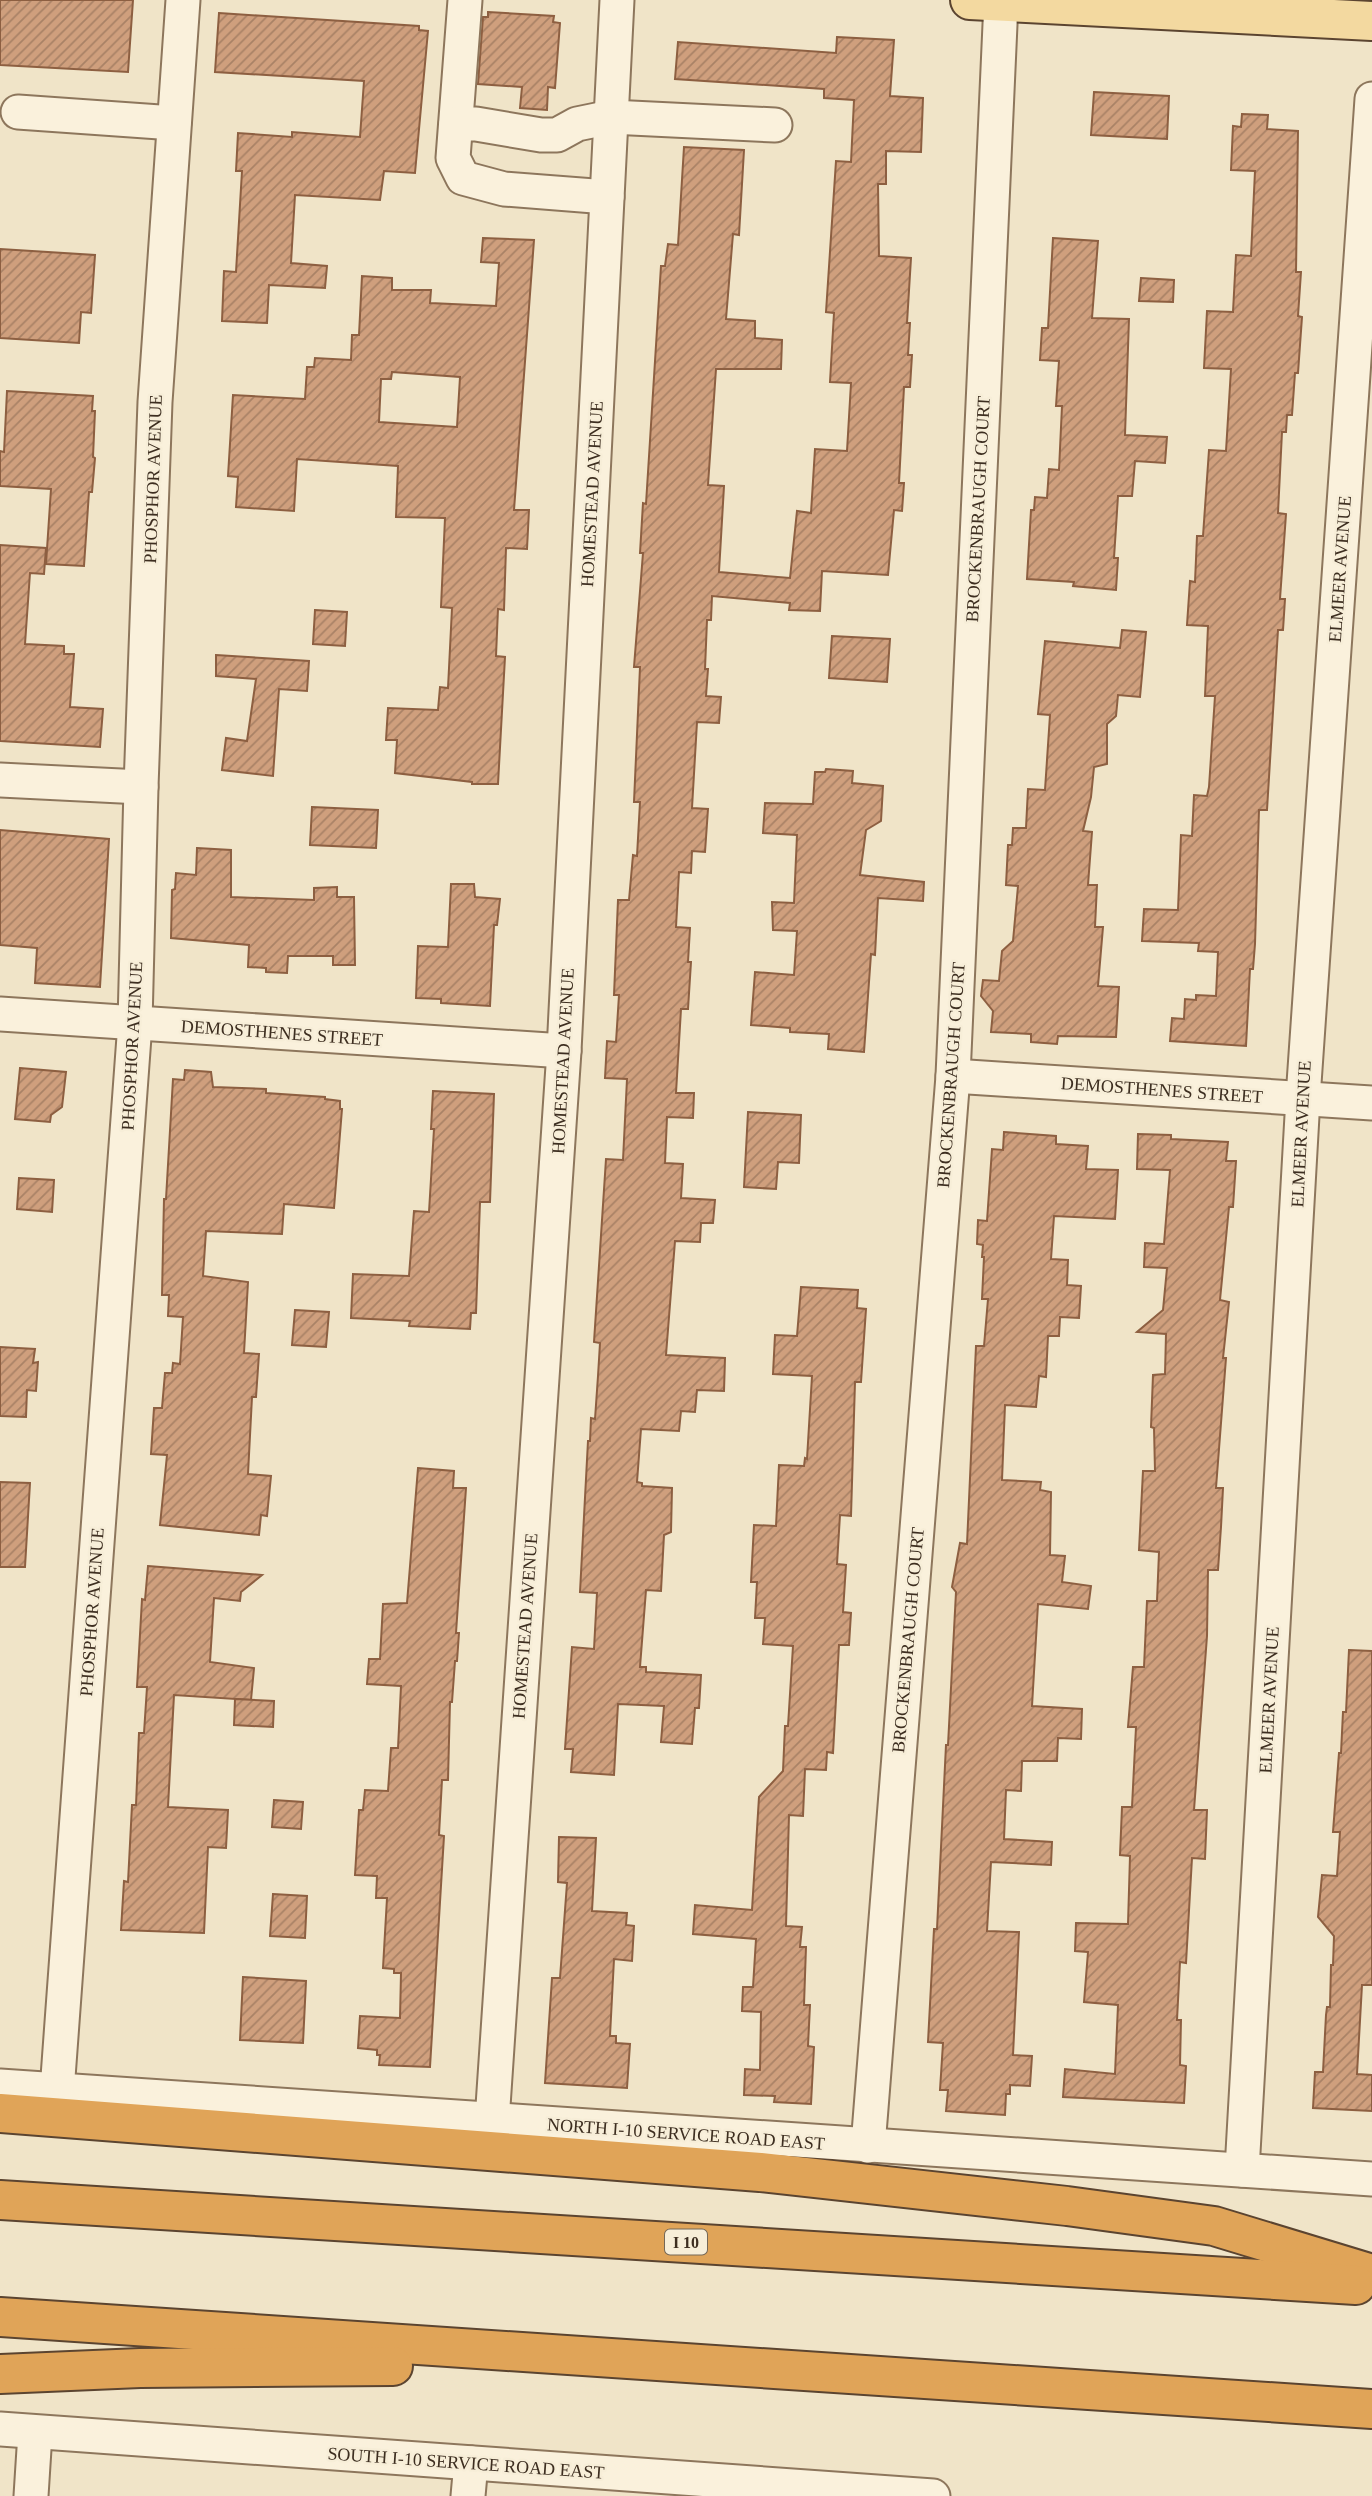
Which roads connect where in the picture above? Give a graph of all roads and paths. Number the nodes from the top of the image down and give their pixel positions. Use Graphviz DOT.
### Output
graph roads {
  1 [pos="183,0"];
  2 [pos="465,0"];
  3 [pos="617,0"];
  4 [pos="986,1"];
  5 [pos="1107,4"];
  6 [pos="1372,21"];
  7 [pos="1372,99"];
  8 [pos="18,112"];
  9 [pos="611,117"];
  10 [pos="174,123"];
  11 [pos="456,124"];
  12 [pos="775,125"];
  13 [pos="607,197"];
  14 [pos="0,780"];
  15 [pos="141,787"];
  16 [pos="0,1014"];
  17 [pos="135,1023"];
  18 [pos="564,1051"];
  19 [pos="953,1076"];
  20 [pos="1303,1098"];
  21 [pos="1372,1103"];
  22 [pos="0,2086"];
  23 [pos="57,2091"];
  24 [pos="0,2113"];
  25 [pos="492,2120"];
  26 [pos="868,2146"];
  27 [pos="1242,2170"];
  28 [pos="1372,2179"];
  29 [pos="0,2200"];
  30 [pos="1372,2274"];
  31 [pos="1372,2286"];
  32 [pos="0,2317"];
  33 [pos="692,2363"];
  34 [pos="0,2374"];
  35 [pos="1372,2409"];
  36 [pos="0,2429"];
  37 [pos="35,2433"];
  38 [pos="471,2463"];
  39 [pos="855,2493"];
  40 [pos="31,2496"];
  41 [pos="468,2496"];
  42 [pos="933,2496"];
  1 -- 10 [label="street, PHOSPHOR AVENUE"];
  2 -- 11 [label="street"];
  3 -- 9 [label="street, HOMESTEAD AVENUE"];
  4 -- 5 [label="main road"];
  4 -- 19 [label="street, BROCKENBRAUGH COURT"];
  5 -- 6 [label="main road"];
  7 -- 20 [label="street, ELMEER AVENUE"];
  8 -- 10 [label="street"];
  9 -- 11 [label="street"];
  9 -- 12 [label="street"];
  9 -- 13 [label="street, HOMESTEAD AVENUE"];
  10 -- 15 [label="street, PHOSPHOR AVENUE"];
  11 -- 13 [label="street"];
  13 -- 18 [label="street, HOMESTEAD AVENUE"];
  14 -- 15 [label="street"];
  15 -- 17 [label="street, PHOSPHOR AVENUE"];
  16 -- 17 [label="street, DEMOSTHENES STREET"];
  17 -- 18 [label="street, DEMOSTHENES STREET"];
  17 -- 23 [label="street, PHOSPHOR AVENUE"];
  18 -- 25 [label="street, HOMESTEAD AVENUE"];
  19 -- 20 [label="street, DEMOSTHENES STREET"];
  19 -- 26 [label="street, BROCKENBRAUGH COURT"];
  20 -- 21 [label="street, DEMOSTHENES STREET"];
  20 -- 27 [label="street, ELMEER AVENUE"];
  22 -- 23 [label="street, NORTH I-10 SERVICE ROAD EAST"];
  23 -- 25 [label="street, NORTH I-10 SERVICE ROAD EAST"];
  24 -- 30 [label="highway"];
  25 -- 26 [label="street, NORTH I-10 SERVICE ROAD EAST"];
  26 -- 27 [label="street, NORTH I-10 SERVICE ROAD EAST"];
  27 -- 28 [label="street, NORTH I-10 SERVICE ROAD EAST"];
  29 -- 31 [label="highway, I 10"];
  32 -- 33 [label="highway"];
  33 -- 34 [label="highway"];
  33 -- 35 [label="highway"];
  36 -- 37 [label="street, SOUTH I-10 SERVICE ROAD EAST"];
  37 -- 38 [label="street, SOUTH I-10 SERVICE ROAD EAST"];
  37 -- 40 [label="street"];
  38 -- 39 [label="street, SOUTH I-10 SERVICE ROAD EAST"];
  38 -- 41 [label="street"];
  39 -- 42 [label="street, SOUTH I-10 SERVICE ROAD EAST"];
}
